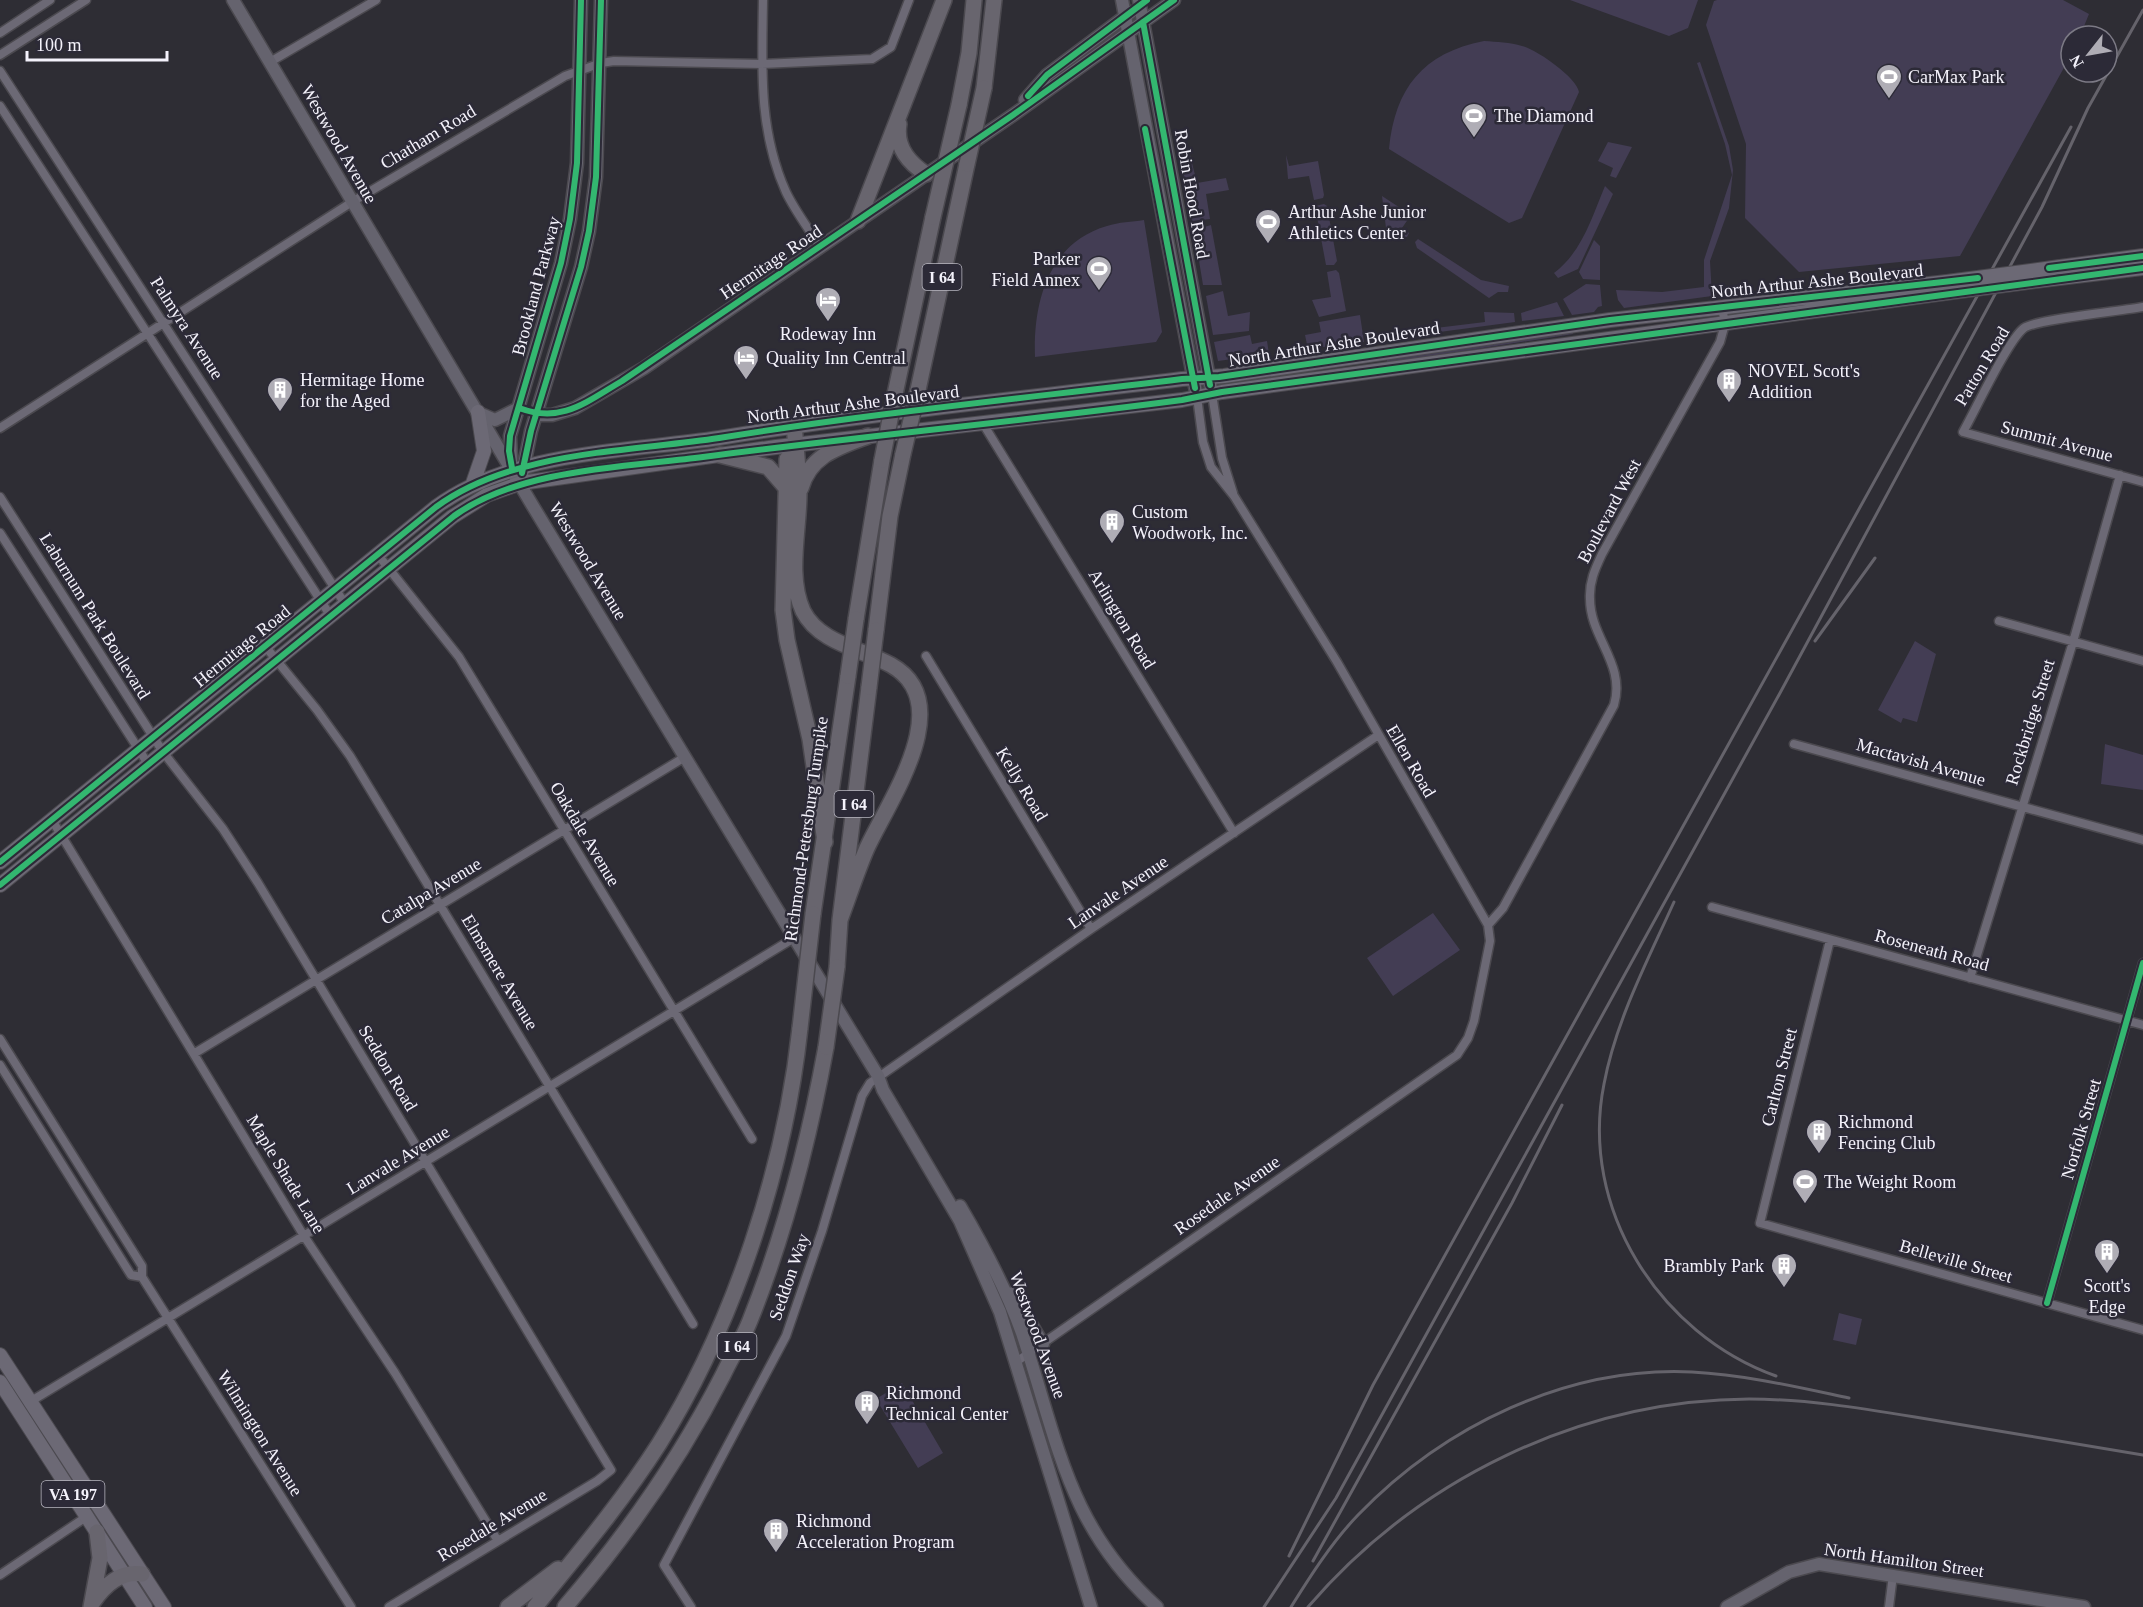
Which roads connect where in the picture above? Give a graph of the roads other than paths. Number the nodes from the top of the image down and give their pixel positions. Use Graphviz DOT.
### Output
graph roads {
  1 [pos="50,0"];
  2 [pos="86,0"];
  3 [pos="233,0"];
  4 [pos="376,0"];
  5 [pos="581,0"];
  6 [pos="601,0"];
  7 [pos="763,0"];
  8 [pos="909,0"];
  9 [pos="944,0"];
  10 [pos="974,0"];
  11 [pos="994,0"];
  12 [pos="1122,0"];
  13 [pos="1174,0"];
  14 [pos="1142,2"];
  15 [pos="1125,16"];
  16 [pos="1143,22"];
  17 [pos="1129,32"];
  18 [pos="0,33"];
  19 [pos="0,56"];
  20 [pos="270,62"];
  21 [pos="601,63"];
  22 [pos="762,64"];
  23 [pos="579,70"];
  24 [pos="0,71"];
  25 [pos="0,106"];
  26 [pos="1013,115"];
  27 [pos="900,116"];
  28 [pos="926,174"];
  29 [pos="352,202"];
  30 [pos="1160,209"];
  31 [pos="858,221"];
  32 [pos="820,247"];
  33 [pos="2143,256"];
  34 [pos="1189,262"];
  35 [pos="2143,268"];
  36 [pos="2055,273"];
  37 [pos="1946,288"];
  38 [pos="1722,307"];
  39 [pos="2143,307"];
  40 [pos="164,323"];
  41 [pos="1725,324"];
  42 [pos="148,333"];
  43 [pos="1209,377"];
  44 [pos="1193,378"];
  45 [pos="1080,391"];
  46 [pos="1212,394"];
  47 [pos="1197,397"];
  48 [pos="519,408"];
  49 [pos="478,412"];
  50 [pos="537,415"];
  51 [pos="982,422"];
  52 [pos="791,426"];
  53 [pos="0,428"];
  54 [pos="1963,432"];
  55 [pos="868,436"];
  56 [pos="792,446"];
  57 [pos="720,455"];
  58 [pos="517,467"];
  59 [pos="2120,475"];
  60 [pos="2143,482"];
  61 [pos="473,483"];
  62 [pos="520,483"];
  63 [pos="793,492"];
  64 [pos="1234,496"];
  65 [pos="0,497"];
  66 [pos="0,533"];
  67 [pos="378,555"];
  68 [pos="389,568"];
  69 [pos="335,589"];
  70 [pos="321,601"];
  71 [pos="345,604"];
  72 [pos="330,615"];
  73 [pos="1999,621"];
  74 [pos="2073,642"];
  75 [pos="266,646"];
  76 [pos="926,656"];
  77 [pos="276,660"];
  78 [pos="2143,661"];
  79 [pos="1377,736"];
  80 [pos="153,738"];
  81 [pos="1794,744"];
  82 [pos="139,749"];
  83 [pos="162,752"];
  84 [pos="685,757"];
  85 [pos="148,764"];
  86 [pos="2021,806"];
  87 [pos="52,819"];
  88 [pos="563,831"];
  89 [pos="1234,833"];
  90 [pos="62,834"];
  91 [pos="2143,840"];
  92 [pos="825,842"];
  93 [pos="0,862"];
  94 [pos="0,885"];
  95 [pos="440,905"];
  96 [pos="1712,907"];
  97 [pos="840,921"];
  98 [pos="1488,925"];
  99 [pos="1090,929"];
  100 [pos="794,938"];
  101 [pos="1830,940"];
  102 [pos="2143,963"];
  103 [pos="1970,978"];
  104 [pos="316,980"];
  105 [pos="674,1013"];
  106 [pos="2127,1021"];
  107 [pos="2143,1025"];
  108 [pos="0,1039"];
  109 [pos="195,1053"];
  110 [pos="0,1065"];
  111 [pos="878,1076"];
  112 [pos="550,1087"];
  113 [pos="752,1139"];
  114 [pos="68,1146"];
  115 [pos="55,1154"];
  116 [pos="425,1162"];
  117 [pos="1760,1223"];
  118 [pos="304,1236"];
  119 [pos="990,1258"];
  120 [pos="142,1277"];
  121 [pos="2048,1303"];
  122 [pos="168,1318"];
  123 [pos="693,1324"];
  124 [pos="2143,1330"];
  125 [pos="1043,1344"];
  126 [pos="1028,1354"];
  127 [pos="0,1355"];
  128 [pos="1016,1362"];
  129 [pos="0,1382"];
  130 [pos="24,1406"];
  131 [pos="611,1470"];
  132 [pos="99,1509"];
  133 [pos="87,1516"];
  134 [pos="98,1532"];
  135 [pos="498,1541"];
  136 [pos="579,1552"];
  137 [pos="142,1574"];
  138 [pos="0,1575"];
  139 [pos="125,1575"];
  140 [pos="1893,1575"];
  141 [pos="91,1605"];
  142 [pos="145,1607"];
  143 [pos="164,1607"];
  144 [pos="351,1607"];
  145 [pos="389,1607"];
  146 [pos="508,1607"];
  147 [pos="535,1607"];
  148 [pos="565,1607"];
  149 [pos="691,1607"];
  150 [pos="1090,1607"];
  151 [pos="1157,1607"];
  152 [pos="1727,1607"];
  153 [pos="1889,1607"];
  154 [pos="2084,1607"];
  1 -- 18 [label="street"];
  2 -- 19 [label="street"];
  3 -- 20 [label="main road, Westwood Avenue"];
  4 -- 20 [label="street"];
  5 -- 23 [label="main road, Brookland Parkway"];
  6 -- 21 [label="main road, Brookland Parkway"];
  7 -- 22 [label="street"];
  8 -- 22 [label="street, Chatham Road"];
  9 -- 27 [label="highway"];
  10 -- 92 [label="highway, Richmond-Petersburg Turnpike / I 64, bridge"];
  11 -- 97 [label="highway, I 64, bridge"];
  12 -- 15 [label="main road, Robin Hood Road"];
  13 -- 16 [label="main road, Hermitage Road"];
  14 -- 15 [label="main road, Hermitage Road"];
  14 -- 16 [label="main road, Robin Hood Road"];
  15 -- 17 [label="main road, Robin Hood Road"];
  15 -- 26 [label="main road, Hermitage Road"];
  16 -- 17 [label="main road, Hermitage Road"];
  16 -- 34 [label="main road, Robin Hood Road"];
  17 -- 26 [label="main road, Hermitage Road"];
  17 -- 30 [label="main road, Robin Hood Road"];
  20 -- 29 [label="main road, Westwood Avenue"];
  21 -- 22 [label="street, Chatham Road"];
  21 -- 23 [label="street, Chatham Road"];
  21 -- 50 [label="main road, Brookland Parkway"];
  22 -- 32 [label="street"];
  23 -- 29 [label="street, Chatham Road"];
  23 -- 48 [label="main road, Brookland Parkway"];
  24 -- 40 [label="street, Palmyra Avenue"];
  25 -- 42 [label="street, Palmyra Avenue"];
  26 -- 28 [label="main road, Hermitage Road"];
  27 -- 28 [label="highway"];
  27 -- 31 [label="highway"];
  28 -- 31 [label="main road, Hermitage Road"];
  29 -- 40 [label="street, Chatham Road"];
  29 -- 49 [label="main road, Westwood Avenue"];
  30 -- 34 [label="main road"];
  30 -- 44 [label="main road, Robin Hood Road"];
  31 -- 32 [label="main road, Hermitage Road"];
  32 -- 50 [label="main road, Hermitage Road"];
  33 -- 36 [label="main road, North Arthur Ashe Boulevard"];
  34 -- 43 [label="main road, Robin Hood Road"];
  35 -- 36 [label="main road, North Arthur Ashe Boulevard"];
  36 -- 37 [label="main road, North Arthur Ashe Boulevard, bridge"];
  37 -- 38 [label="main road, North Arthur Ashe Boulevard"];
  37 -- 41 [label="main road, North Arthur Ashe Boulevard"];
  38 -- 41 [label="street"];
  38 -- 43 [label="main road, North Arthur Ashe Boulevard"];
  39 -- 54 [label="street, Patton Road"];
  40 -- 42 [label="street, Chatham Road"];
  40 -- 69 [label="street, Palmyra Avenue"];
  41 -- 46 [label="main road, North Arthur Ashe Boulevard"];
  41 -- 98 [label="street, Boulevard West"];
  42 -- 53 [label="street, Chatham Road"];
  42 -- 70 [label="street, Palmyra Avenue"];
  43 -- 44 [label="main road, North Arthur Ashe Boulevard"];
  43 -- 46 [label="main road, Robin Hood Road"];
  44 -- 45 [label="main road, North Arthur Ashe Boulevard"];
  44 -- 47 [label="main road, Robin Hood Road"];
  45 -- 51 [label="main road"];
  45 -- 52 [label="main road, North Arthur Ashe Boulevard"];
  46 -- 47 [label="main road, North Arthur Ashe Boulevard"];
  46 -- 64 [label="street, Ellen Road"];
  47 -- 51 [label="main road, North Arthur Ashe Boulevard"];
  47 -- 64 [label="street, Ellen Road"];
  48 -- 49 [label="main road"];
  48 -- 58 [label="main road, Brookland Parkway"];
  49 -- 58 [label="main road, Westwood Avenue"];
  49 -- 61 [label="main road"];
  50 -- 58 [label="main road, Brookland Parkway"];
  51 -- 55 [label="main road, North Arthur Ashe Boulevard"];
  51 -- 89 [label="street, Arlington Road"];
  52 -- 56 [label="highway"];
  52 -- 58 [label="main road, North Arthur Ashe Boulevard"];
  54 -- 59 [label="street, Summit Avenue"];
  55 -- 56 [label="main road, North Arthur Ashe Boulevard"];
  55 -- 63 [label="highway"];
  56 -- 57 [label="main road, North Arthur Ashe Boulevard"];
  56 -- 63 [label="highway"];
  57 -- 62 [label="main road, North Arthur Ashe Boulevard"];
  57 -- 63 [label="highway"];
  58 -- 61 [label="main road, Hermitage Road"];
  58 -- 62 [label="main road, Brookland Parkway"];
  59 -- 60 [label="street, Summit Avenue"];
  59 -- 74 [label="street, Rockbridge Street"];
  61 -- 67 [label="main road, Hermitage Road"];
  62 -- 68 [label="main road, Hermitage Road"];
  62 -- 84 [label="main road, Westwood Avenue"];
  63 -- 92 [label="highway"];
  63 -- 97 [label="highway"];
  64 -- 79 [label="street, Ellen Road"];
  65 -- 80 [label="street, Laburnum Park Boulevard"];
  66 -- 82 [label="street, Laburnum Park Boulevard"];
  67 -- 68 [label="street, Oakdale Avenue"];
  67 -- 69 [label="main road, Hermitage Road"];
  68 -- 71 [label="main road, Hermitage Road"];
  68 -- 88 [label="street, Oakdale Avenue"];
  69 -- 70 [label="main road, Hermitage Road"];
  69 -- 71 [label="street, Palmyra Avenue"];
  70 -- 72 [label="street, Palmyra Avenue"];
  70 -- 75 [label="main road, Hermitage Road"];
  71 -- 72 [label="main road, Hermitage Road"];
  72 -- 77 [label="main road, Hermitage Road"];
  73 -- 74 [label="street"];
  74 -- 78 [label="street"];
  74 -- 86 [label="street, Rockbridge Street"];
  75 -- 77 [label="street, Elmsmere Avenue"];
  75 -- 80 [label="main road, Hermitage Road"];
  76 -- 99 [label="street, Kelly Road"];
  77 -- 83 [label="main road, Hermitage Road"];
  77 -- 95 [label="street, Elmsmere Avenue"];
  79 -- 89 [label="street, Lanvale Avenue"];
  79 -- 98 [label="street, Ellen Road"];
  80 -- 82 [label="main road, Hermitage Road"];
  80 -- 83 [label="street, Laburnum Park Boulevard"];
  81 -- 86 [label="street, Mactavish Avenue"];
  82 -- 85 [label="street, Laburnum Park Boulevard"];
  82 -- 87 [label="main road, Hermitage Road"];
  83 -- 85 [label="main road, Hermitage Road"];
  83 -- 104 [label="street, Seddon Road"];
  84 -- 88 [label="street, Catalpa Avenue"];
  84 -- 100 [label="main road, Westwood Avenue"];
  85 -- 90 [label="main road, Hermitage Road"];
  86 -- 91 [label="street, Mactavish Avenue"];
  86 -- 103 [label="street, Rockbridge Street"];
  87 -- 90 [label="street, Maple Shade Lane"];
  87 -- 93 [label="main road, Hermitage Road"];
  88 -- 95 [label="street, Catalpa Avenue"];
  88 -- 105 [label="street, Oakdale Avenue"];
  89 -- 99 [label="street, Lanvale Avenue"];
  90 -- 94 [label="main road, Hermitage Road"];
  90 -- 109 [label="street, Maple Shade Lane"];
  92 -- 136 [label="highway, Richmond-Petersburg Turnpike / I 64, bridge"];
  95 -- 104 [label="street, Catalpa Avenue"];
  95 -- 112 [label="street, Elmsmere Avenue"];
  96 -- 101 [label="street, Roseneath Road"];
  97 -- 148 [label="highway, I 64, bridge"];
  98 -- 125 [label="street, Rosedale Avenue"];
  99 -- 111 [label="street, Lanvale Avenue"];
  100 -- 105 [label="street, Lanvale Avenue"];
  100 -- 111 [label="main road, Westwood Avenue"];
  101 -- 103 [label="street, Roseneath Road"];
  101 -- 117 [label="street, Carlton Street"];
  102 -- 106 [label="street, Norfolk Street"];
  103 -- 106 [label="street, Roseneath Road"];
  104 -- 109 [label="street, Catalpa Avenue"];
  104 -- 116 [label="street, Seddon Road"];
  105 -- 112 [label="street, Lanvale Avenue"];
  105 -- 113 [label="street, Oakdale Avenue"];
  106 -- 107 [label="street, Roseneath Road"];
  106 -- 121 [label="street, Norfolk Street"];
  108 -- 114 [label="street, Wilmington Avenue"];
  109 -- 118 [label="street, Maple Shade Lane"];
  110 -- 115 [label="street, Wilmington Avenue"];
  111 -- 119 [label="main road, Westwood Avenue"];
  111 -- 128 [label="main road, Westwood Avenue"];
  111 -- 149 [label="street, Seddon Way"];
  112 -- 116 [label="street, Lanvale Avenue"];
  112 -- 123 [label="street, Elmsmere Avenue"];
  114 -- 115 [label="street"];
  114 -- 120 [label="street, Wilmington Avenue"];
  115 -- 120 [label="street, Wilmington Avenue"];
  116 -- 118 [label="street, Lanvale Avenue"];
  116 -- 131 [label="street, Seddon Road"];
  117 -- 121 [label="street, Belleville Street"];
  118 -- 122 [label="street, Lanvale Avenue"];
  118 -- 135 [label="street, Maple Shade Lane"];
  119 -- 125 [label="main road"];
  119 -- 126 [label="main road, Westwood Avenue"];
  120 -- 122 [label="street, Wilmington Avenue"];
  121 -- 124 [label="street, Belleville Street"];
  122 -- 130 [label="street, Lanvale Avenue"];
  122 -- 144 [label="street, Wilmington Avenue"];
  125 -- 126 [label="street, Rosedale Avenue"];
  126 -- 128 [label="street, Rosedale Avenue"];
  126 -- 151 [label="main road, Westwood Avenue"];
  127 -- 130 [label="main road, VA 197"];
  128 -- 150 [label="main road, Westwood Avenue"];
  129 -- 130 [label="main road, VA 197"];
  130 -- 132 [label="main road, VA 197"];
  130 -- 133 [label="main road, VA 197"];
  131 -- 135 [label="street, Rosedale Avenue"];
  132 -- 133 [label="street"];
  132 -- 137 [label="main road, VA 197"];
  133 -- 134 [label="main road, VA 197"];
  133 -- 138 [label="street"];
  134 -- 139 [label="main road, VA 197"];
  134 -- 141 [label="highway"];
  135 -- 145 [label="street, Rosedale Avenue"];
  136 -- 146 [label="highway, I 64"];
  136 -- 147 [label="highway, Richmond-Petersburg Turnpike"];
  137 -- 139 [label="highway"];
  137 -- 143 [label="main road, VA 197"];
  139 -- 141 [label="highway"];
  139 -- 142 [label="main road, VA 197"];
  140 -- 152 [label="main road, North Hamilton Street"];
  140 -- 153 [label="street"];
  140 -- 154 [label="main road, North Hamilton Street"];
}
